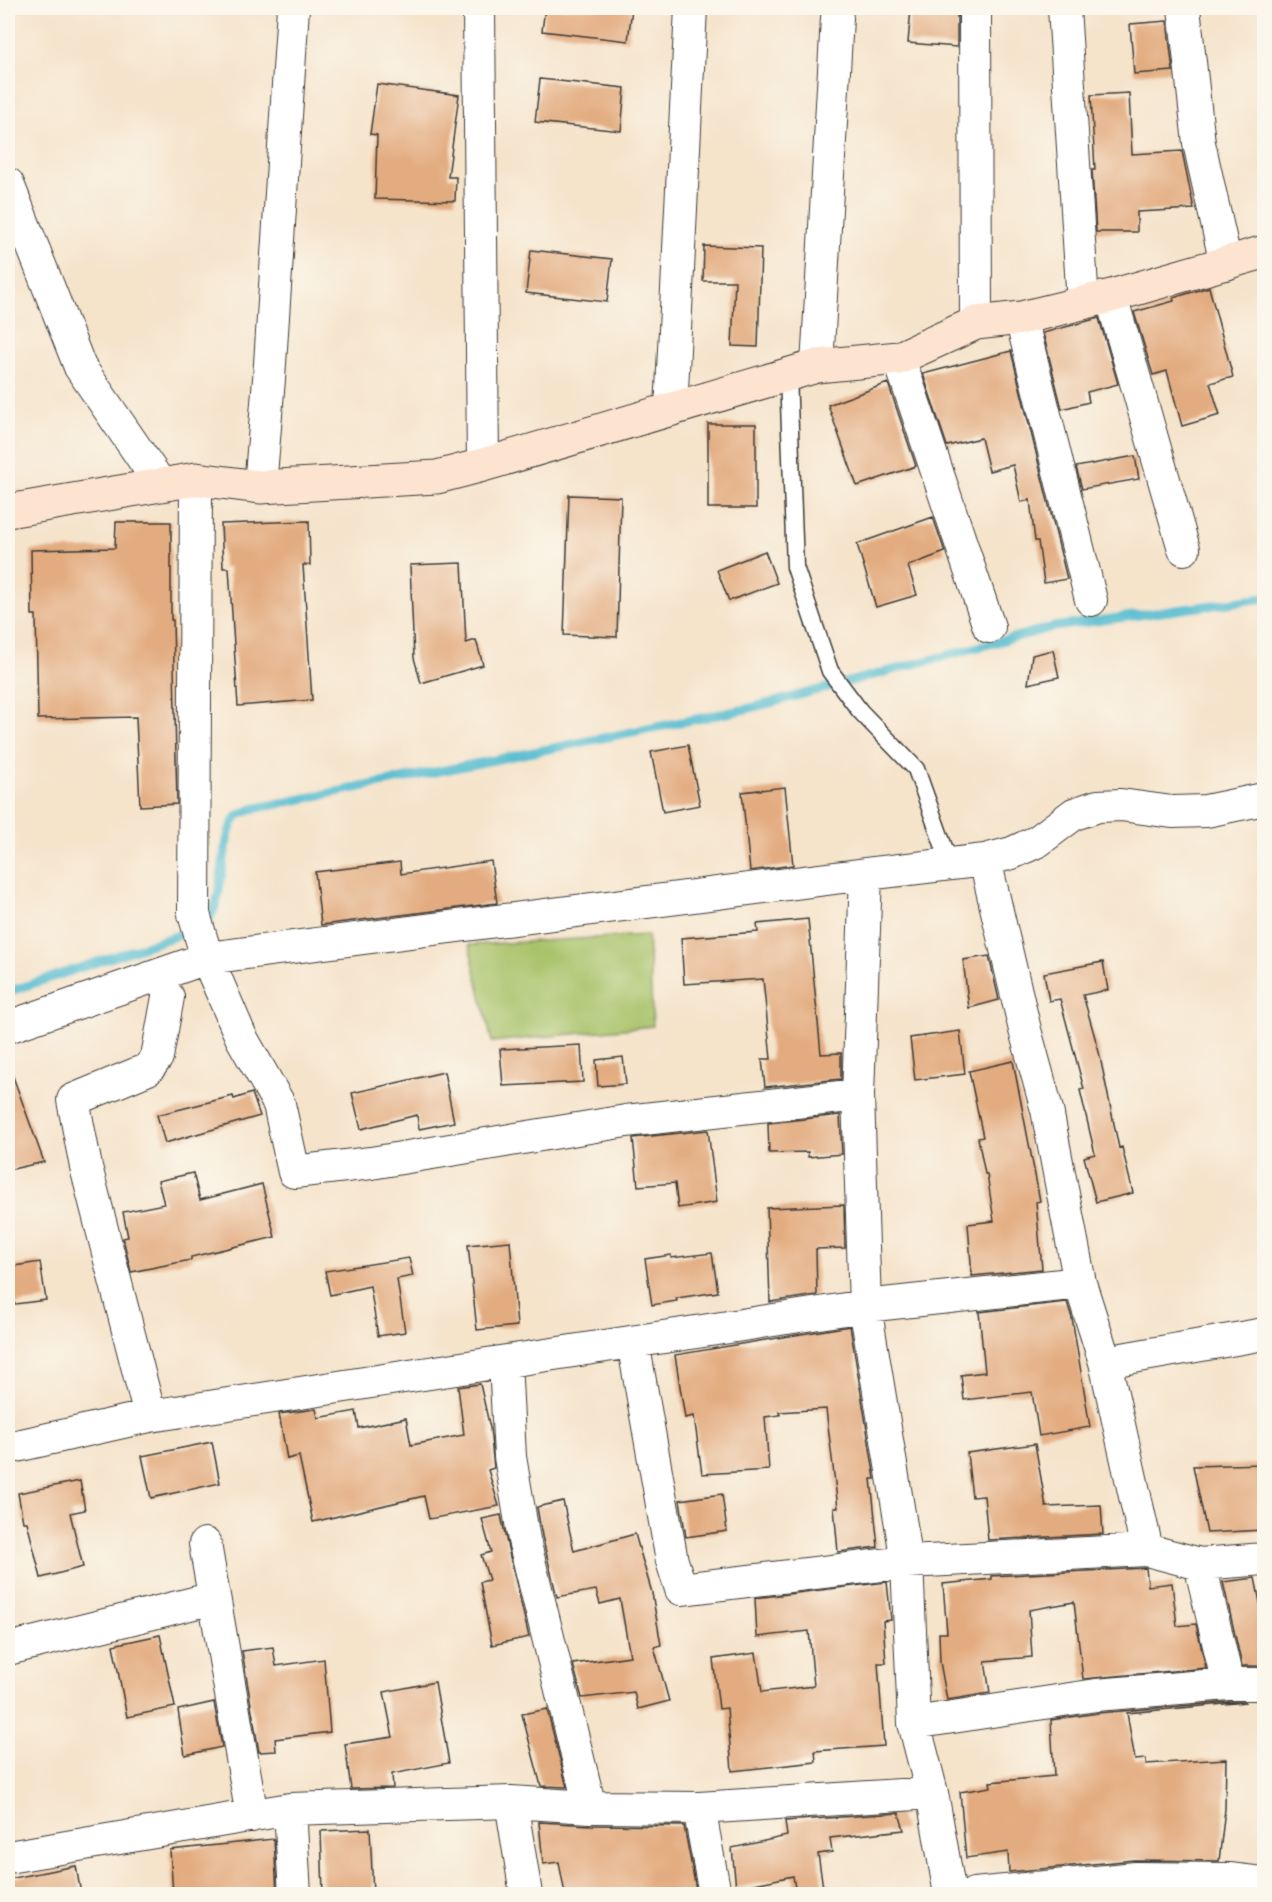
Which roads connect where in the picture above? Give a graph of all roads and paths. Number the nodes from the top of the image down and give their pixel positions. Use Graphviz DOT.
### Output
graph roads {
  1 [pos="292,8"];
  2 [pos="479,8"];
  3 [pos="691,8"];
  4 [pos="975,8"];
  5 [pos="1064,8"];
  6 [pos="1184,8"];
  7 [pos="837,18"];
  8 [pos="8,184"];
  9 [pos="1264,252"];
  10 [pos="1226,264"];
  11 [pos="1097,300"];
  12 [pos="1021,318"];
  13 [pos="976,322"];
  14 [pos="899,358"];
  15 [pos="803,371"];
  16 [pos="671,410"];
  17 [pos="483,465"];
  18 [pos="196,479"];
  19 [pos="161,484"];
  20 [pos="260,487"];
  21 [pos="8,511"];
  22 [pos="1184,549"];
  23 [pos="1091,600"];
  24 [pos="989,627"];
  25 [pos="1264,799"];
  26 [pos="985,860"];
  27 [pos="950,864"];
  28 [pos="866,874"];
  29 [pos="201,937"];
  30 [pos="168,997"];
  31 [pos="8,1027"];
  32 [pos="858,1095"];
  33 [pos="1080,1283"];
  34 [pos="865,1306"];
  35 [pos="1264,1334"];
  36 [pos="633,1342"];
  37 [pos="505,1362"];
  38 [pos="1105,1362"];
  39 [pos="150,1416"];
  40 [pos="8,1448"];
  41 [pos="205,1544"];
  42 [pos="1147,1550"];
  43 [pos="1264,1559"];
  44 [pos="907,1562"];
  45 [pos="1200,1564"];
  46 [pos="214,1598"];
  47 [pos="8,1649"];
  48 [pos="1228,1684"];
  49 [pos="1264,1684"];
  50 [pos="914,1723"];
  51 [pos="932,1793"];
  52 [pos="511,1802"];
  53 [pos="590,1807"];
  54 [pos="699,1808"];
  55 [pos="290,1809"];
  56 [pos="252,1816"];
  57 [pos="8,1857"];
  58 [pos="1262,1887"];
  59 [pos="295,1894"];
  60 [pos="526,1894"];
  61 [pos="715,1894"];
  62 [pos="950,1894"];
  63 [pos="974,1894"];
  1 -- 20 [label="street"];
  2 -- 17 [label="street"];
  3 -- 16 [label="street"];
  4 -- 13 [label="street"];
  5 -- 11 [label="street"];
  6 -- 10 [label="street"];
  7 -- 15 [label="street"];
  8 -- 19 [label="street"];
  9 -- 10 [label="street"];
  10 -- 11 [label="street"];
  11 -- 12 [label="street"];
  11 -- 22 [label="street"];
  12 -- 13 [label="street"];
  12 -- 23 [label="street"];
  13 -- 14 [label="street"];
  14 -- 15 [label="street"];
  14 -- 24 [label="street"];
  15 -- 16 [label="street"];
  15 -- 27 [label="lane"];
  16 -- 17 [label="street"];
  17 -- 20 [label="street"];
  18 -- 19 [label="street"];
  18 -- 20 [label="street"];
  18 -- 29 [label="street"];
  19 -- 21 [label="street"];
  25 -- 26 [label="street"];
  26 -- 27 [label="street"];
  26 -- 33 [label="street"];
  27 -- 28 [label="street"];
  28 -- 29 [label="street"];
  28 -- 32 [label="street"];
  29 -- 31 [label="street"];
  29 -- 32 [label="street"];
  30 -- 39 [label="street"];
  32 -- 34 [label="street"];
  33 -- 34 [label="street"];
  33 -- 38 [label="street"];
  34 -- 36 [label="street"];
  34 -- 44 [label="street"];
  35 -- 38 [label="street"];
  36 -- 37 [label="street"];
  36 -- 44 [label="street"];
  37 -- 39 [label="street"];
  37 -- 53 [label="street"];
  38 -- 42 [label="street"];
  39 -- 40 [label="street"];
  41 -- 46 [label="street"];
  42 -- 44 [label="street"];
  42 -- 45 [label="street"];
  43 -- 45 [label="street"];
  44 -- 50 [label="street"];
  45 -- 48 [label="street"];
  46 -- 47 [label="street"];
  46 -- 56 [label="street"];
  48 -- 49 [label="street"];
  48 -- 50 [label="street"];
  50 -- 51 [label="street"];
  51 -- 54 [label="street"];
  51 -- 62 [label="street"];
  52 -- 53 [label="street"];
  52 -- 55 [label="street"];
  52 -- 60 [label="street"];
  53 -- 54 [label="street"];
  54 -- 61 [label="street"];
  55 -- 56 [label="street"];
  55 -- 59 [label="street"];
  56 -- 57 [label="street"];
  58 -- 63 [label="street"];
}
